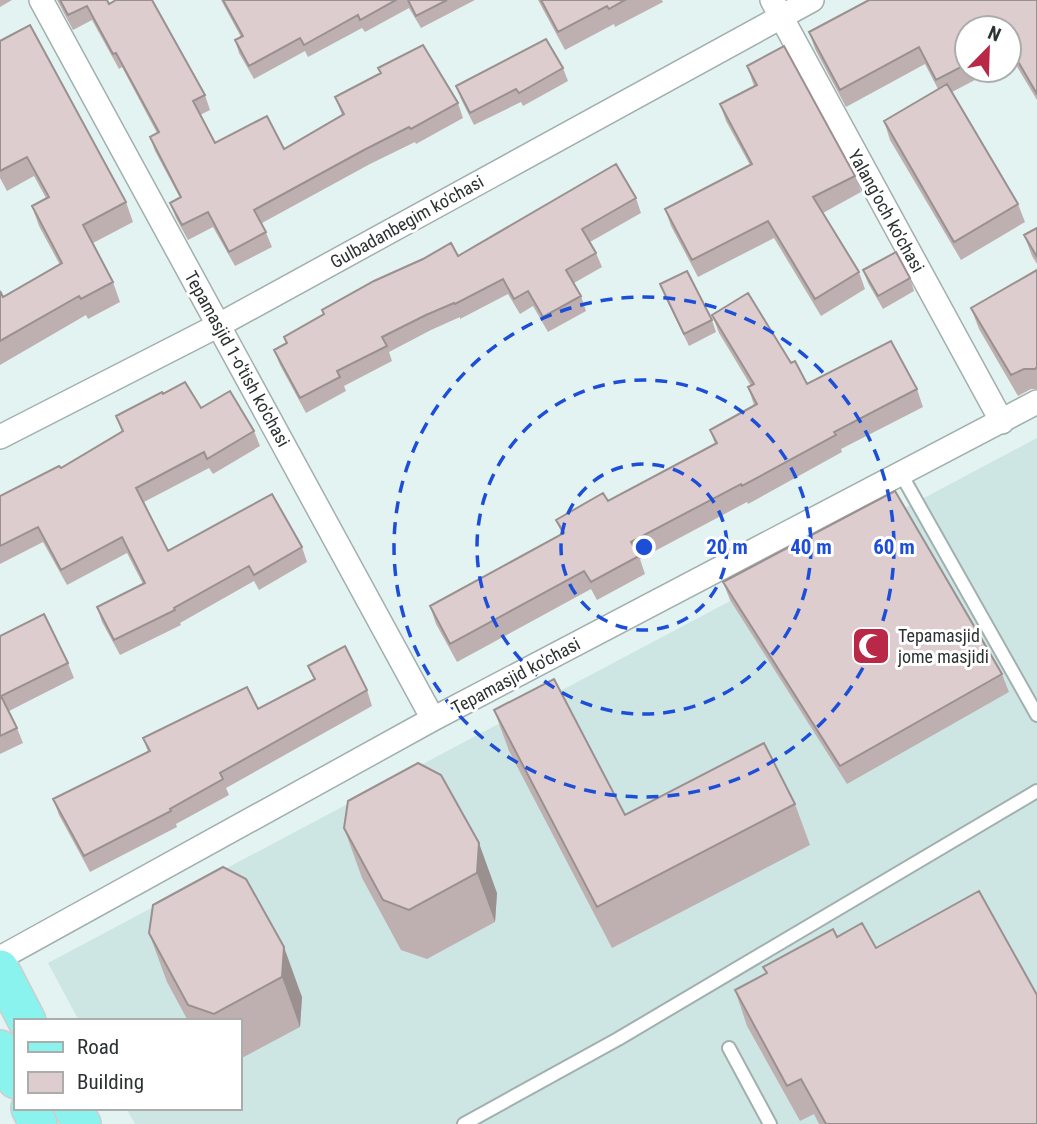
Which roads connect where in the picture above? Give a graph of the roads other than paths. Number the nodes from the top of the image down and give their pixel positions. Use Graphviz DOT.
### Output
graph roads {
  1 [pos="41,0"];
  2 [pos="812,0"];
  3 [pos="776,9"];
  4 [pos="219,325"];
  5 [pos="1037,402"];
  6 [pos="1002,422"];
  7 [pos="0,437"];
  8 [pos="901,474"];
  9 [pos="1037,715"];
  10 [pos="433,719"];
  11 [pos="1037,791"];
  12 [pos="2,976"];
  13 [pos="26,1019"];
  14 [pos="729,1048"];
  15 [pos="0,1049"];
  16 [pos="14,1076"];
  17 [pos="464,1124"];
  18 [pos="770,1124"];
  1 -- 4 [label="street, Tepamasjid 1-o'tish ko'chasi"];
  2 -- 3 [label="street, Gulbadanbegim ko'chasi"];
  3 -- 4 [label="street, Gulbadanbegim ko'chasi"];
  3 -- 6 [label="street, Yalang'och ko'chasi"];
  4 -- 7 [label="street, Gulbadanbegim ko'chasi"];
  4 -- 10 [label="street, Tepamasjid 1-o'tish ko'chasi"];
  5 -- 6 [label="street, Tepamasjid ko'chasi"];
  6 -- 8 [label="street, Tepamasjid ko'chasi"];
  8 -- 9 [label="lane"];
  8 -- 10 [label="street, Tepamasjid ko'chasi"];
  10 -- 12 [label="street, Tepamasjid ko'chasi"];
  11 -- 17 [label="lane"];
  12 -- 13 [label="main road"];
  14 -- 18 [label="lane"];
  15 -- 16 [label="main road"];
}
